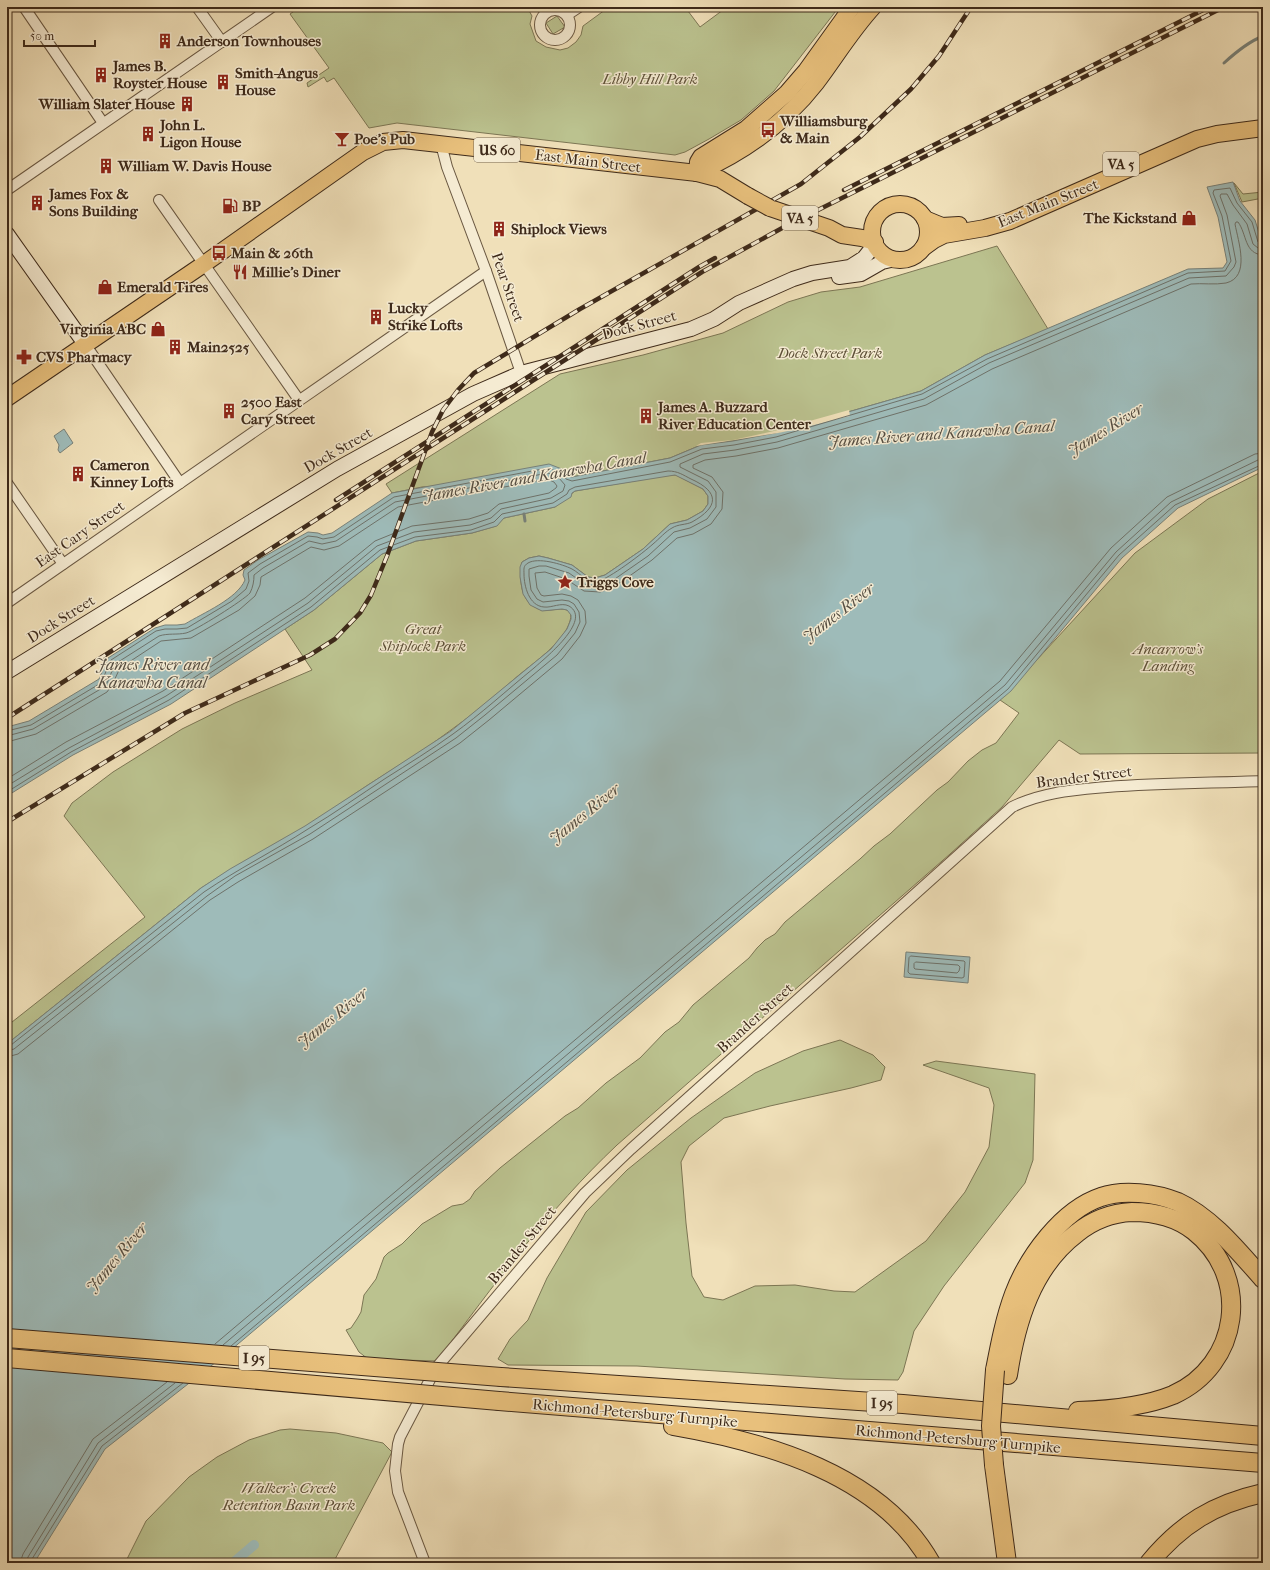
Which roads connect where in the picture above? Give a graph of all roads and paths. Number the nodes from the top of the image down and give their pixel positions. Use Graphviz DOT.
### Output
graph roads {
  1 [pos="24,7"];
  2 [pos="197,7"];
  3 [pos="272,7"];
  4 [pos="579,7"];
  5 [pos="852,7"];
  6 [pos="873,7"];
  7 [pos="545,10"];
  8 [pos="567,16"];
  9 [pos="222,42"];
  10 [pos="1263,120"];
  11 [pos="103,123"];
  12 [pos="1263,128"];
  13 [pos="441,144"];
  14 [pos="697,173"];
  15 [pos="7,190"];
  16 [pos="159,200"];
  17 [pos="877,217"];
  18 [pos="925,218"];
  19 [pos="829,228"];
  20 [pos="7,234"];
  21 [pos="875,243"];
  22 [pos="923,248"];
  23 [pos="894,259"];
  24 [pos="204,264"];
  25 [pos="486,270"];
  26 [pos="714,319"];
  27 [pos="85,344"];
  28 [pos="521,374"];
  29 [pos="7,398"];
  30 [pos="299,400"];
  31 [pos="7,483"];
  32 [pos="180,483"];
  33 [pos="63,564"];
  34 [pos="7,603"];
  35 [pos="7,672"];
  36 [pos="1263,781"];
  37 [pos="1263,1279"];
  38 [pos="7,1338"];
  39 [pos="7,1358"];
  40 [pos="1002,1373"];
  41 [pos="547,1406"];
  42 [pos="943,1408"];
  43 [pos="1263,1436"];
  44 [pos="1263,1463"];
  45 [pos="1000,1465"];
  46 [pos="1263,1493"];
  47 [pos="425,1563"];
  48 [pos="931,1563"];
  49 [pos="1007,1563"];
  50 [pos="1018,1563"];
  51 [pos="1149,1563"];
  1 -- 11 [label="street"];
  2 -- 9 [label="street"];
  3 -- 9 [label="street"];
  4 -- 8 [label="street"];
  5 -- 14 [label="main road"];
  6 -- 14 [label="main road"];
  7 -- 8 [label="street"];
  7 -- 8 [label="street"];
  9 -- 11 [label="street"];
  10 -- 18 [label="main road, East Main Street / VA 5"];
  11 -- 15 [label="street"];
  12 -- 22 [label="main road, East Main Street / VA 5"];
  13 -- 14 [label="main road, East Main Street / US 60"];
  13 -- 24 [label="main road, East Main Street / US 60"];
  13 -- 25 [label="street, Pear Street"];
  14 -- 19 [label="main road, East Main Street / VA 5, bridge"];
  16 -- 24 [label="street"];
  17 -- 18 [label="main road, VA 5"];
  17 -- 19 [label="main road, East Main Street / VA 5"];
  17 -- 21 [label="main road"];
  18 -- 22 [label="main road"];
  19 -- 21 [label="main road, East Main Street / VA 5"];
  20 -- 27 [label="main road"];
  21 -- 23 [label="main road, VA 5"];
  21 -- 26 [label="main road, Dock Street"];
  22 -- 23 [label="main road, VA 5"];
  23 -- 26 [label="main road, Dock Street"];
  24 -- 27 [label="main road, East Main Street / US 60"];
  24 -- 30 [label="street"];
  25 -- 28 [label="street, Pear Street"];
  25 -- 30 [label="street, East Cary Street"];
  26 -- 28 [label="main road, Dock Street"];
  27 -- 29 [label="main road, East Main Street / US 60"];
  27 -- 32 [label="street"];
  28 -- 35 [label="main road, Dock Street"];
  30 -- 32 [label="street, East Cary Street"];
  31 -- 33 [label="street"];
  32 -- 33 [label="street, East Cary Street"];
  33 -- 34 [label="street, East Cary Street"];
  36 -- 47 [label="street, Brander Street"];
  37 -- 40 [label="highway"];
  38 -- 42 [label="highway, Richmond-Petersburg Turnpike / I 95, bridge"];
  39 -- 41 [label="highway, Richmond-Petersburg Turnpike / I 95, bridge"];
  40 -- 42 [label="highway"];
  40 -- 45 [label="highway"];
  41 -- 44 [label="highway, Richmond-Petersburg Turnpike / I 95"];
  41 -- 48 [label="highway"];
  42 -- 43 [label="highway, Richmond-Petersburg Turnpike / I 95"];
  45 -- 49 [label="highway"];
  45 -- 50 [label="highway"];
  46 -- 51 [label="highway"];
}
